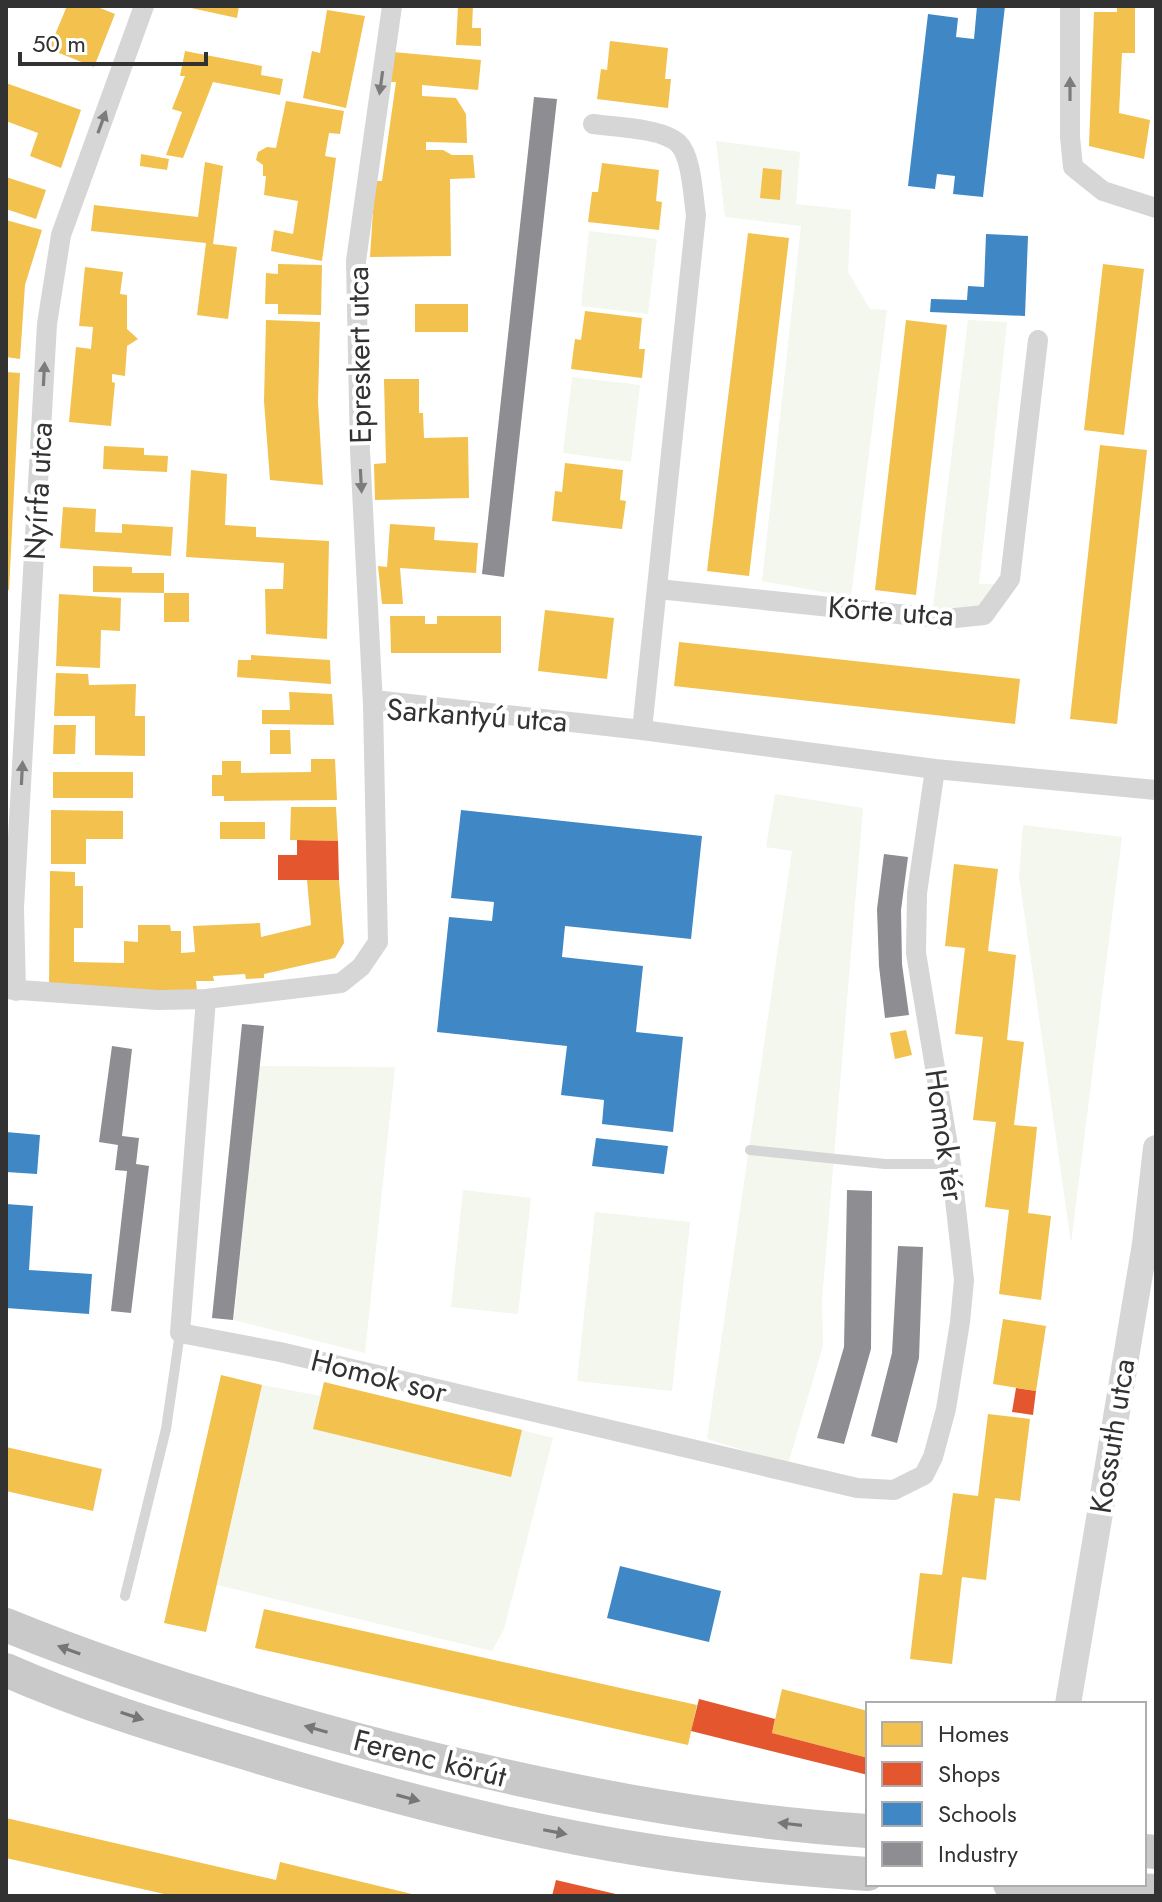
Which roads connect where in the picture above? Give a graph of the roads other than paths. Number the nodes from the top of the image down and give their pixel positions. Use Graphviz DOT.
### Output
graph roads {
  1 [pos="144,6"];
  2 [pos="392,6"];
  3 [pos="1070,6"];
  4 [pos="593,124"];
  5 [pos="1156,208"];
  6 [pos="1038,340"];
  7 [pos="658,589"];
  8 [pos="373,705"];
  9 [pos="642,730"];
  10 [pos="935,769"];
  11 [pos="1156,790"];
  12 [pos="11,990"];
  13 [pos="206,999"];
  14 [pos="1156,1148"];
  15 [pos="750,1150"];
  16 [pos="951,1164"];
  17 [pos="1150,1244"];
  18 [pos="180,1333"];
  19 [pos="904,1487"];
  20 [pos="125,1596"];
  21 [pos="6,1625"];
  22 [pos="6,1670"];
  23 [pos="1068,1702"];
  24 [pos="866,1831"];
  25 [pos="866,1874"];
  26 [pos="1046,1886"];
  27 [pos="1156,1891"];
  12 -- 1 [label="street, Nyírfa utca, one-way"];
  2 -- 8 [label="street, Epreskert utca, one-way"];
  5 -- 3 [label="street, one-way"];
  4 -- 7 [label="street"];
  6 -- 7 [label="street, Körte utca"];
  7 -- 9 [label="street"];
  8 -- 9 [label="street, Sarkantyú utca"];
  8 -- 13 [label="street, Sarkantyú utca"];
  9 -- 10 [label="street, Sarkantyú utca"];
  10 -- 11 [label="street, Sarkantyú utca"];
  10 -- 16 [label="street, Homok tér"];
  12 -- 13 [label="street, Sarkantyú utca"];
  13 -- 18 [label="street"];
  14 -- 17 [label="street, Kossuth utca"];
  15 -- 16 [label="lane"];
  16 -- 19 [label="street, Homok tér"];
  17 -- 23 [label="street, Kossuth utca"];
  18 -- 19 [label="street, Homok sor"];
  18 -- 20 [label="lane"];
  24 -- 21 [label="main road, Ferenc körút, one-way"];
  22 -- 25 [label="main road, Ferenc körút, one-way"];
  26 -- 27 [label="main road"];
}
